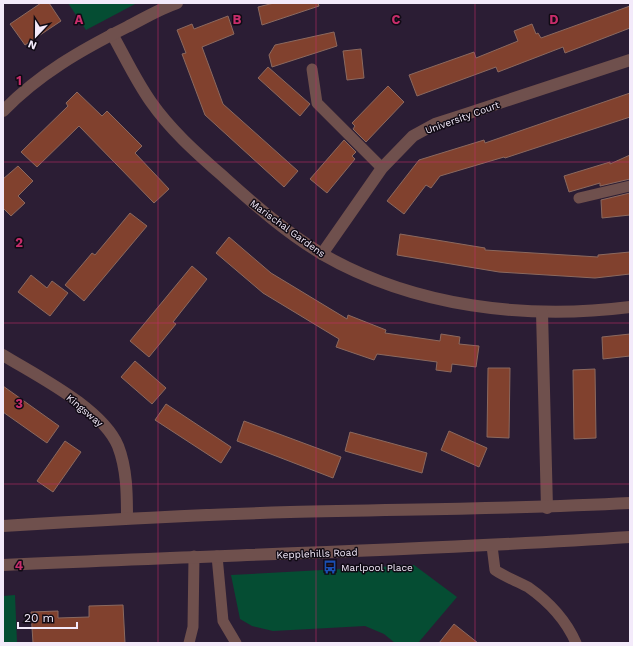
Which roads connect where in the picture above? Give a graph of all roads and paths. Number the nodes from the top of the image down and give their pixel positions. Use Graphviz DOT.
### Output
graph roads {
  1 [pos="177,3"];
  2 [pos="112,34"];
  3 [pos="630,60"];
  4 [pos="312,69"];
  5 [pos="5,104"];
  6 [pos="382,168"];
  7 [pos="630,186"];
  8 [pos="580,198"];
  9 [pos="322,254"];
  10 [pos="630,307"];
  11 [pos="542,312"];
  12 [pos="3,354"];
  13 [pos="630,503"];
  14 [pos="547,508"];
  15 [pos="127,518"];
  16 [pos="3,526"];
  17 [pos="630,537"];
  18 [pos="492,546"];
  19 [pos="194,556"];
  20 [pos="217,556"];
  21 [pos="3,565"];
  22 [pos="189,643"];
  23 [pos="236,643"];
  24 [pos="576,643"];
  1 -- 2 [label="street"];
  2 -- 5 [label="street"];
  2 -- 9 [label="street, Marischal Gardens"];
  3 -- 6 [label="street, University Court"];
  4 -- 6 [label="lane"];
  6 -- 9 [label="street, University Court"];
  7 -- 8 [label="lane"];
  9 -- 11 [label="street, Marischal Gardens"];
  10 -- 11 [label="street, Marischal Gardens"];
  11 -- 14 [label="street"];
  12 -- 15 [label="street, Kingsway"];
  13 -- 14 [label="street"];
  14 -- 15 [label="street"];
  15 -- 16 [label="street"];
  17 -- 18 [label="street, Kepplehills Road"];
  18 -- 20 [label="street, Kepplehills Road"];
  18 -- 24 [label="lane"];
  19 -- 20 [label="street, Kepplehills Road"];
  19 -- 21 [label="street, Kepplehills Road"];
  19 -- 22 [label="lane"];
  20 -- 23 [label="lane"];
}
